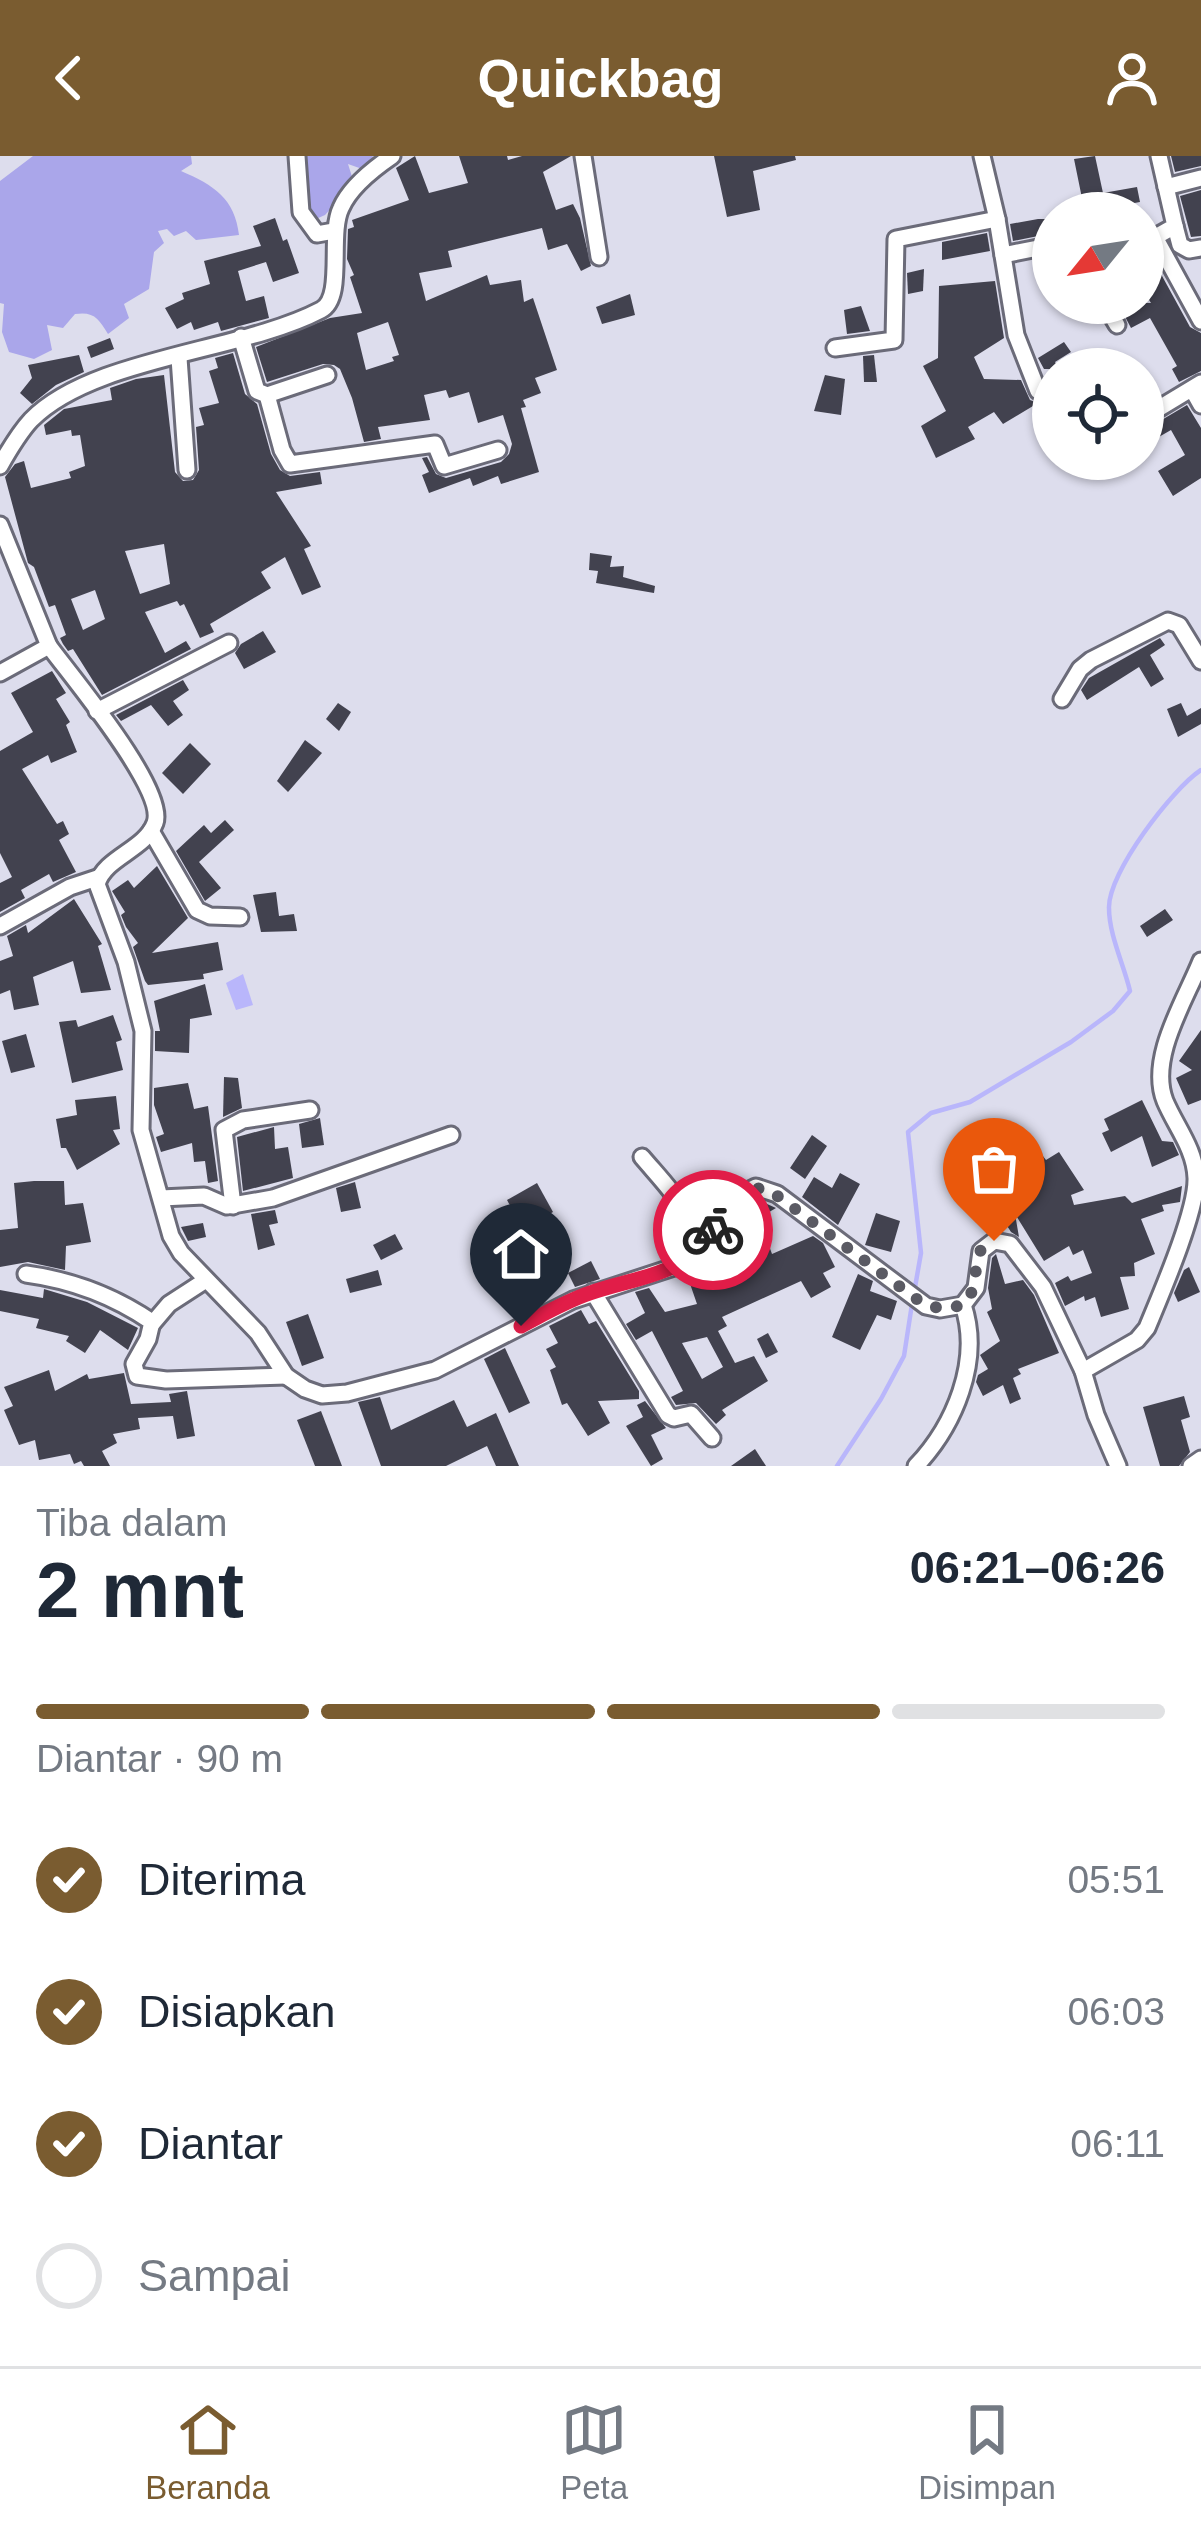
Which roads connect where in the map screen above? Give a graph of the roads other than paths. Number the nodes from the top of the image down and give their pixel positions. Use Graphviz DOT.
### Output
graph roads {
  1 [pos="297,156"];
  2 [pos="392,156"];
  3 [pos="584,156"];
  4 [pos="982,156"];
  5 [pos="1159,156"];
  6 [pos="1201,178"];
  7 [pos="1166,187"];
  8 [pos="997,219"];
  9 [pos="1175,226"];
  10 [pos="334,231"];
  11 [pos="1164,232"];
  12 [pos="1201,248"];
  13 [pos="1032,249"];
  14 [pos="1003,255"];
  15 [pos="599,257"];
  16 [pos="1164,263"];
  17 [pos="1201,321"];
  18 [pos="241,337"];
  19 [pos="835,348"];
  20 [pos="178,358"];
  21 [pos="327,375"];
  22 [pos="1032,376"];
  23 [pos="1196,386"];
  24 [pos="267,395"];
  25 [pos="1164,405"];
  26 [pos="1201,405"];
  27 [pos="498,450"];
  28 [pos="0,466"];
  29 [pos="187,470"];
  30 [pos="0,526"];
  31 [pos="230,644"];
  32 [pos="49,646"];
  33 [pos="1201,661"];
  34 [pos="0,674"];
  35 [pos="1062,699"];
  36 [pos="97,711"];
  37 [pos="151,831"];
  38 [pos="97,878"];
  39 [pos="240,917"];
  40 [pos="0,926"];
  41 [pos="1201,961"];
  42 [pos="310,1110"];
  43 [pos="451,1135"];
  44 [pos="1196,1155"];
  45 [pos="641,1157"];
  46 [pos="161,1198"];
  47 [pos="233,1206"];
  48 [pos="1196,1210"];
  49 [pos="687,1261"];
  50 [pos="26,1274"];
  51 [pos="206,1280"];
  52 [pos="593,1292"];
  53 [pos="963,1305"];
  54 [pos="152,1324"];
  55 [pos="1083,1371"];
  56 [pos="286,1376"];
  57 [pos="712,1438"];
  58 [pos="1201,1459"];
  59 [pos="916,1466"];
  60 [pos="1118,1466"];
  61 [pos="1191,1466"];
  1 -- 10 [label="street"];
  2 -- 10 [label="street"];
  3 -- 15 [label="street"];
  4 -- 8 [label="street"];
  5 -- 7 [label="street"];
  6 -- 7 [label="street"];
  7 -- 9 [label="street"];
  8 -- 14 [label="street"];
  8 -- 19 [label="street"];
  9 -- 11 [label="street"];
  9 -- 12 [label="street"];
  10 -- 18 [label="street"];
  13 -- 14 [label="street"];
  14 -- 22 [label="street"];
  16 -- 17 [label="street"];
  18 -- 20 [label="street"];
  18 -- 24 [label="street"];
  20 -- 28 [label="street"];
  20 -- 29 [label="street"];
  21 -- 24 [label="street"];
  23 -- 25 [label="street"];
  23 -- 26 [label="street"];
  24 -- 27 [label="street"];
  30 -- 32 [label="street"];
  31 -- 36 [label="street"];
  32 -- 34 [label="street"];
  32 -- 36 [label="street"];
  33 -- 35 [label="street"];
  36 -- 37 [label="street"];
  37 -- 38 [label="street"];
  37 -- 39 [label="street"];
  38 -- 40 [label="street"];
  38 -- 46 [label="street"];
  41 -- 44 [label="street"];
  42 -- 47 [label="street"];
  43 -- 47 [label="street"];
  44 -- 48 [label="street"];
  45 -- 49 [label="street"];
  46 -- 47 [label="street"];
  46 -- 51 [label="street"];
  48 -- 55 [label="street"];
  49 -- 52 [label="street"];
  49 -- 53 [label="street"];
  50 -- 54 [label="street"];
  51 -- 54 [label="street"];
  51 -- 56 [label="street"];
  52 -- 56 [label="street"];
  52 -- 57 [label="street"];
  53 -- 55 [label="street"];
  53 -- 59 [label="street"];
  54 -- 56 [label="street"];
  55 -- 60 [label="street"];
  58 -- 61 [label="street"];
}
